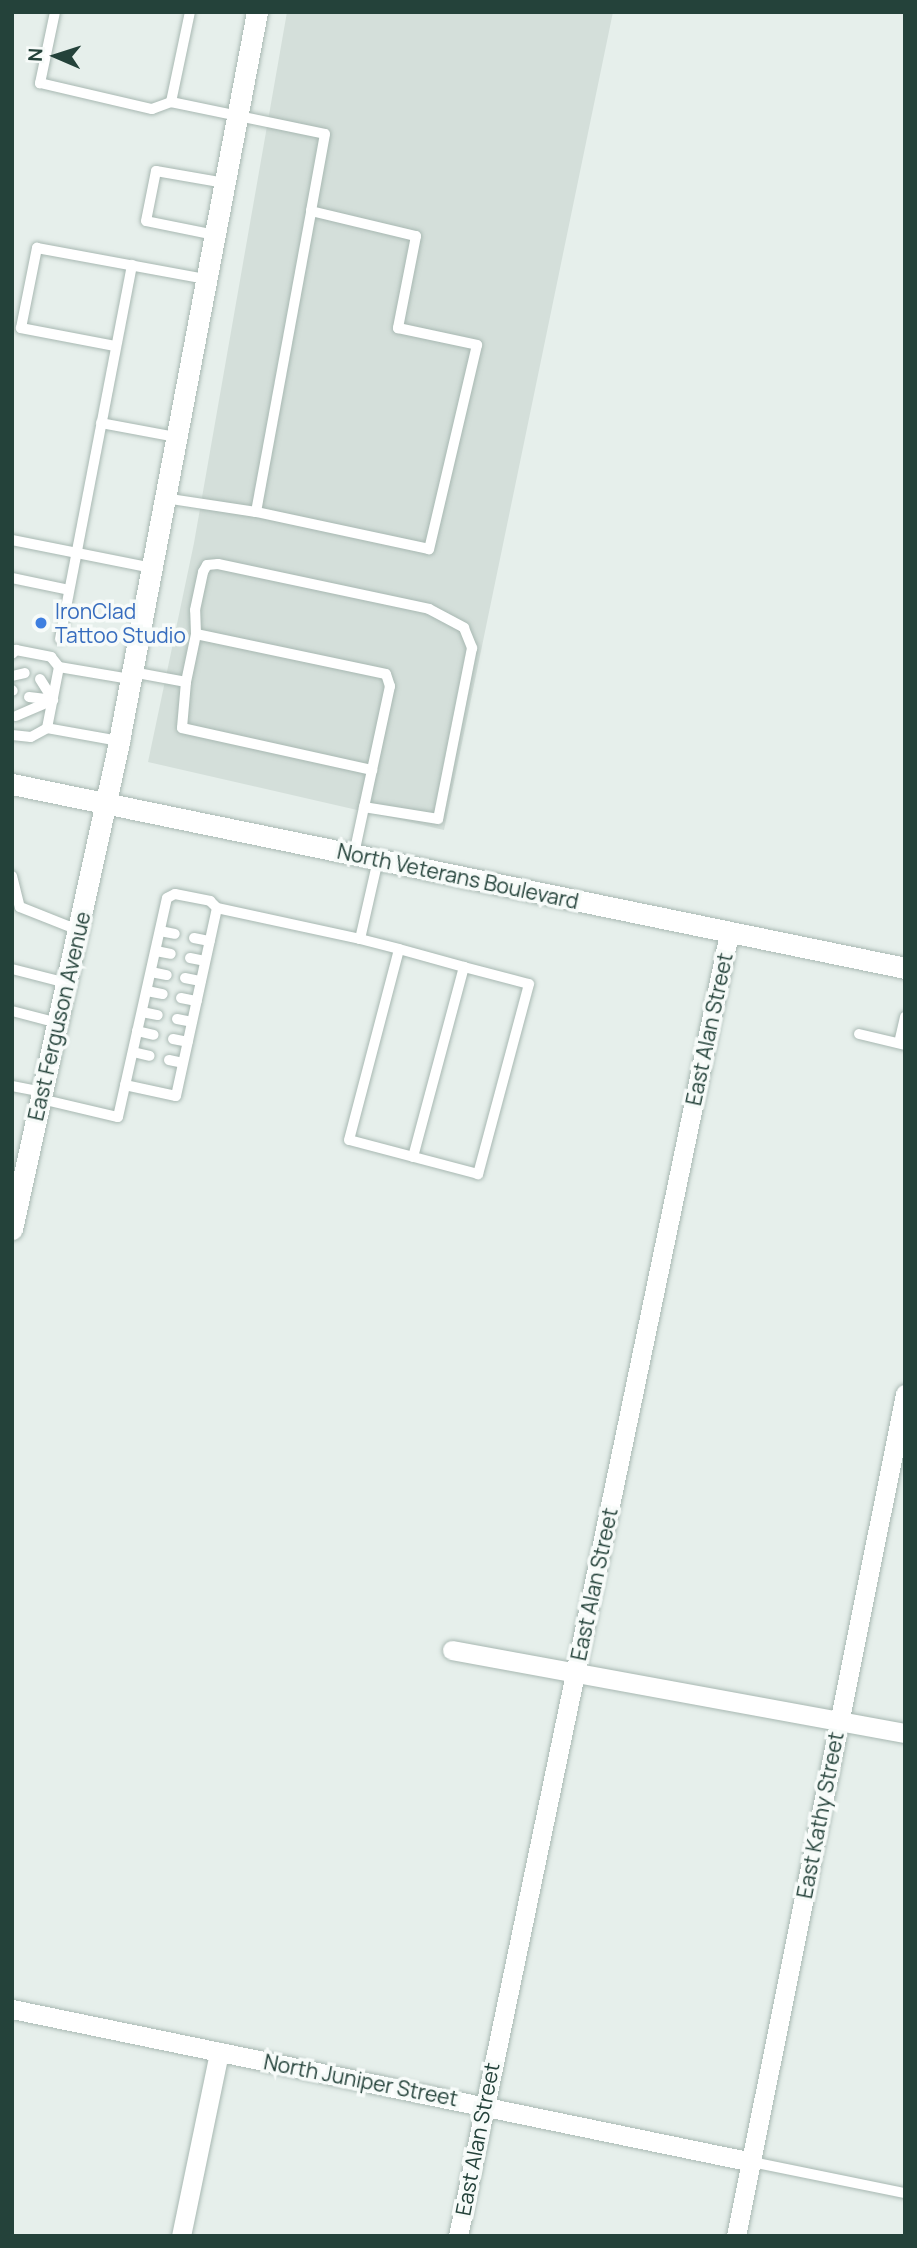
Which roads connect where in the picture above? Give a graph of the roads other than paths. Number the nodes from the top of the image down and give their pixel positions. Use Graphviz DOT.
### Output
graph roads {
  1 [pos="55,12"];
  2 [pos="190,12"];
  3 [pos="257,12"];
  4 [pos="171,102"];
  5 [pos="237,116"];
  6 [pos="225,183"];
  7 [pos="311,211"];
  8 [pos="215,235"];
  9 [pos="132,265"];
  10 [pos="206,279"];
  11 [pos="115,346"];
  12 [pos="101,423"];
  13 [pos="176,437"];
  14 [pos="165,498"];
  15 [pos="256,512"];
  16 [pos="12,540"];
  17 [pos="75,553"];
  18 [pos="152,568"];
  19 [pos="12,578"];
  20 [pos="69,590"];
  21 [pos="196,634"];
  22 [pos="60,639"];
  23 [pos="12,654"];
  24 [pos="59,667"];
  25 [pos="25,673"];
  26 [pos="132,675"];
  27 [pos="12,676"];
  28 [pos="40,680"];
  29 [pos="186,682"];
  30 [pos="29,697"];
  31 [pos="52,700"];
  32 [pos="16,716"];
  33 [pos="47,728"];
  34 [pos="12,735"];
  35 [pos="119,741"];
  36 [pos="372,770"];
  37 [pos="12,783"];
  38 [pos="105,803"];
  39 [pos="364,807"];
  40 [pos="354,855"];
  41 [pos="378,860"];
  42 [pos="12,876"];
  43 [pos="16,907"];
  44 [pos="217,908"];
  45 [pos="79,930"];
  46 [pos="160,931"];
  47 [pos="729,933"];
  48 [pos="175,934"];
  49 [pos="194,938"];
  50 [pos="360,939"];
  51 [pos="210,941"];
  52 [pos="400,949"];
  53 [pos="156,951"];
  54 [pos="171,954"];
  55 [pos="190,958"];
  56 [pos="205,961"];
  57 [pos="464,967"];
  58 [pos="905,968"];
  59 [pos="12,969"];
  60 [pos="151,972"];
  61 [pos="167,975"];
  62 [pos="185,978"];
  63 [pos="201,981"];
  64 [pos="67,983"];
  65 [pos="146,991"];
  66 [pos="163,994"];
  67 [pos="181,998"];
  68 [pos="197,1001"];
  69 [pos="12,1011"];
  70 [pos="142,1012"];
  71 [pos="158,1015"];
  72 [pos="905,1017"];
  73 [pos="177,1019"];
  74 [pos="192,1022"];
  75 [pos="58,1023"];
  76 [pos="137,1031"];
  77 [pos="859,1034"];
  78 [pos="154,1035"];
  79 [pos="173,1039"];
  80 [pos="188,1042"];
  81 [pos="902,1044"];
  82 [pos="132,1052"];
  83 [pos="150,1056"];
  84 [pos="169,1060"];
  85 [pos="183,1063"];
  86 [pos="125,1085"];
  87 [pos="12,1086"];
  88 [pos="42,1096"];
  89 [pos="20,1154"];
  90 [pos="412,1157"];
  91 [pos="12,1229"];
  92 [pos="905,1394"];
  93 [pos="453,1650"];
  94 [pos="575,1674"];
  95 [pos="838,1722"];
  96 [pos="905,1733"];
  97 [pos="12,2009"];
  98 [pos="219,2052"];
  99 [pos="484,2105"];
  100 [pos="752,2162"];
  101 [pos="905,2193"];
  102 [pos="181,2236"];
  103 [pos="458,2236"];
  104 [pos="736,2236"];
  1 -- 4 [label="lane"];
  2 -- 4 [label="lane"];
  3 -- 5 [label="main road, East Ferguson Avenue"];
  4 -- 5 [label="lane"];
  5 -- 6 [label="main road, East Ferguson Avenue"];
  5 -- 7 [label="lane"];
  6 -- 8 [label="main road, East Ferguson Avenue"];
  6 -- 8 [label="lane"];
  7 -- 15 [label="lane"];
  7 -- 15 [label="lane"];
  8 -- 10 [label="main road, East Ferguson Avenue"];
  9 -- 10 [label="lane"];
  9 -- 11 [label="lane"];
  9 -- 11 [label="lane"];
  10 -- 13 [label="main road, East Ferguson Avenue"];
  11 -- 12 [label="lane"];
  12 -- 13 [label="lane"];
  12 -- 17 [label="lane"];
  13 -- 14 [label="main road, East Ferguson Avenue"];
  14 -- 15 [label="lane"];
  14 -- 18 [label="main road, East Ferguson Avenue"];
  16 -- 17 [label="lane"];
  17 -- 18 [label="lane"];
  17 -- 20 [label="lane"];
  18 -- 26 [label="main road, East Ferguson Avenue"];
  19 -- 20 [label="lane"];
  20 -- 22 [label="lane"];
  21 -- 29 [label="lane"];
  21 -- 36 [label="lane"];
  21 -- 39 [label="lane"];
  23 -- 24 [label="lane"];
  24 -- 26 [label="lane"];
  24 -- 31 [label="lane"];
  25 -- 27 [label="lane"];
  26 -- 29 [label="lane"];
  26 -- 35 [label="main road, East Ferguson Avenue"];
  28 -- 31 [label="lane"];
  29 -- 36 [label="lane"];
  30 -- 31 [label="lane"];
  31 -- 32 [label="lane"];
  31 -- 33 [label="lane"];
  33 -- 34 [label="lane"];
  33 -- 35 [label="lane"];
  35 -- 38 [label="main road, East Ferguson Avenue"];
  36 -- 39 [label="lane"];
  37 -- 38 [label="main road, North Veterans Boulevard"];
  38 -- 40 [label="main road, North Veterans Boulevard"];
  38 -- 45 [label="main road, East Ferguson Avenue"];
  39 -- 40 [label="lane"];
  40 -- 41 [label="main road, North Veterans Boulevard"];
  41 -- 47 [label="main road, North Veterans Boulevard"];
  41 -- 50 [label="lane"];
  42 -- 43 [label="lane"];
  43 -- 45 [label="lane"];
  44 -- 46 [label="lane"];
  44 -- 50 [label="lane"];
  44 -- 51 [label="lane"];
  45 -- 64 [label="main road, East Ferguson Avenue"];
  46 -- 48 [label="lane"];
  46 -- 53 [label="lane"];
  47 -- 58 [label="main road, North Veterans Boulevard"];
  47 -- 94 [label="street, East Alan Street"];
  49 -- 51 [label="lane"];
  50 -- 52 [label="lane"];
  51 -- 56 [label="lane"];
  52 -- 57 [label="lane"];
  52 -- 90 [label="lane"];
  53 -- 54 [label="lane"];
  53 -- 60 [label="lane"];
  55 -- 56 [label="lane"];
  56 -- 63 [label="lane"];
  57 -- 90 [label="lane"];
  57 -- 90 [label="lane"];
  59 -- 64 [label="lane"];
  60 -- 61 [label="lane"];
  60 -- 65 [label="lane"];
  62 -- 63 [label="lane"];
  63 -- 68 [label="lane"];
  64 -- 75 [label="main road, East Ferguson Avenue"];
  65 -- 66 [label="lane"];
  65 -- 70 [label="lane"];
  67 -- 68 [label="lane"];
  68 -- 74 [label="lane"];
  69 -- 75 [label="lane"];
  70 -- 71 [label="lane"];
  70 -- 76 [label="lane"];
  72 -- 81 [label="lane"];
  73 -- 74 [label="lane"];
  74 -- 80 [label="lane"];
  75 -- 88 [label="main road, East Ferguson Avenue"];
  76 -- 78 [label="lane"];
  76 -- 82 [label="lane"];
  77 -- 81 [label="lane"];
  79 -- 80 [label="lane"];
  80 -- 85 [label="lane"];
  82 -- 83 [label="lane"];
  82 -- 86 [label="lane"];
  84 -- 85 [label="lane"];
  85 -- 86 [label="lane"];
  86 -- 88 [label="lane"];
  87 -- 88 [label="lane"];
  88 -- 89 [label="main road, East Ferguson Avenue"];
  89 -- 91 [label="main road, East Ferguson Avenue"];
  92 -- 95 [label="street, East Kathy Street"];
  93 -- 94 [label="street"];
  94 -- 95 [label="street"];
  94 -- 99 [label="street, East Alan Street"];
  95 -- 96 [label="street"];
  95 -- 100 [label="street, East Kathy Street"];
  97 -- 98 [label="street, North Juniper Street"];
  98 -- 99 [label="street, North Juniper Street"];
  98 -- 102 [label="street"];
  99 -- 100 [label="street, North Juniper Street"];
  99 -- 103 [label="street, East Alan Street"];
  100 -- 101 [label="lane"];
  100 -- 104 [label="street, East Kathy Street"];
}
